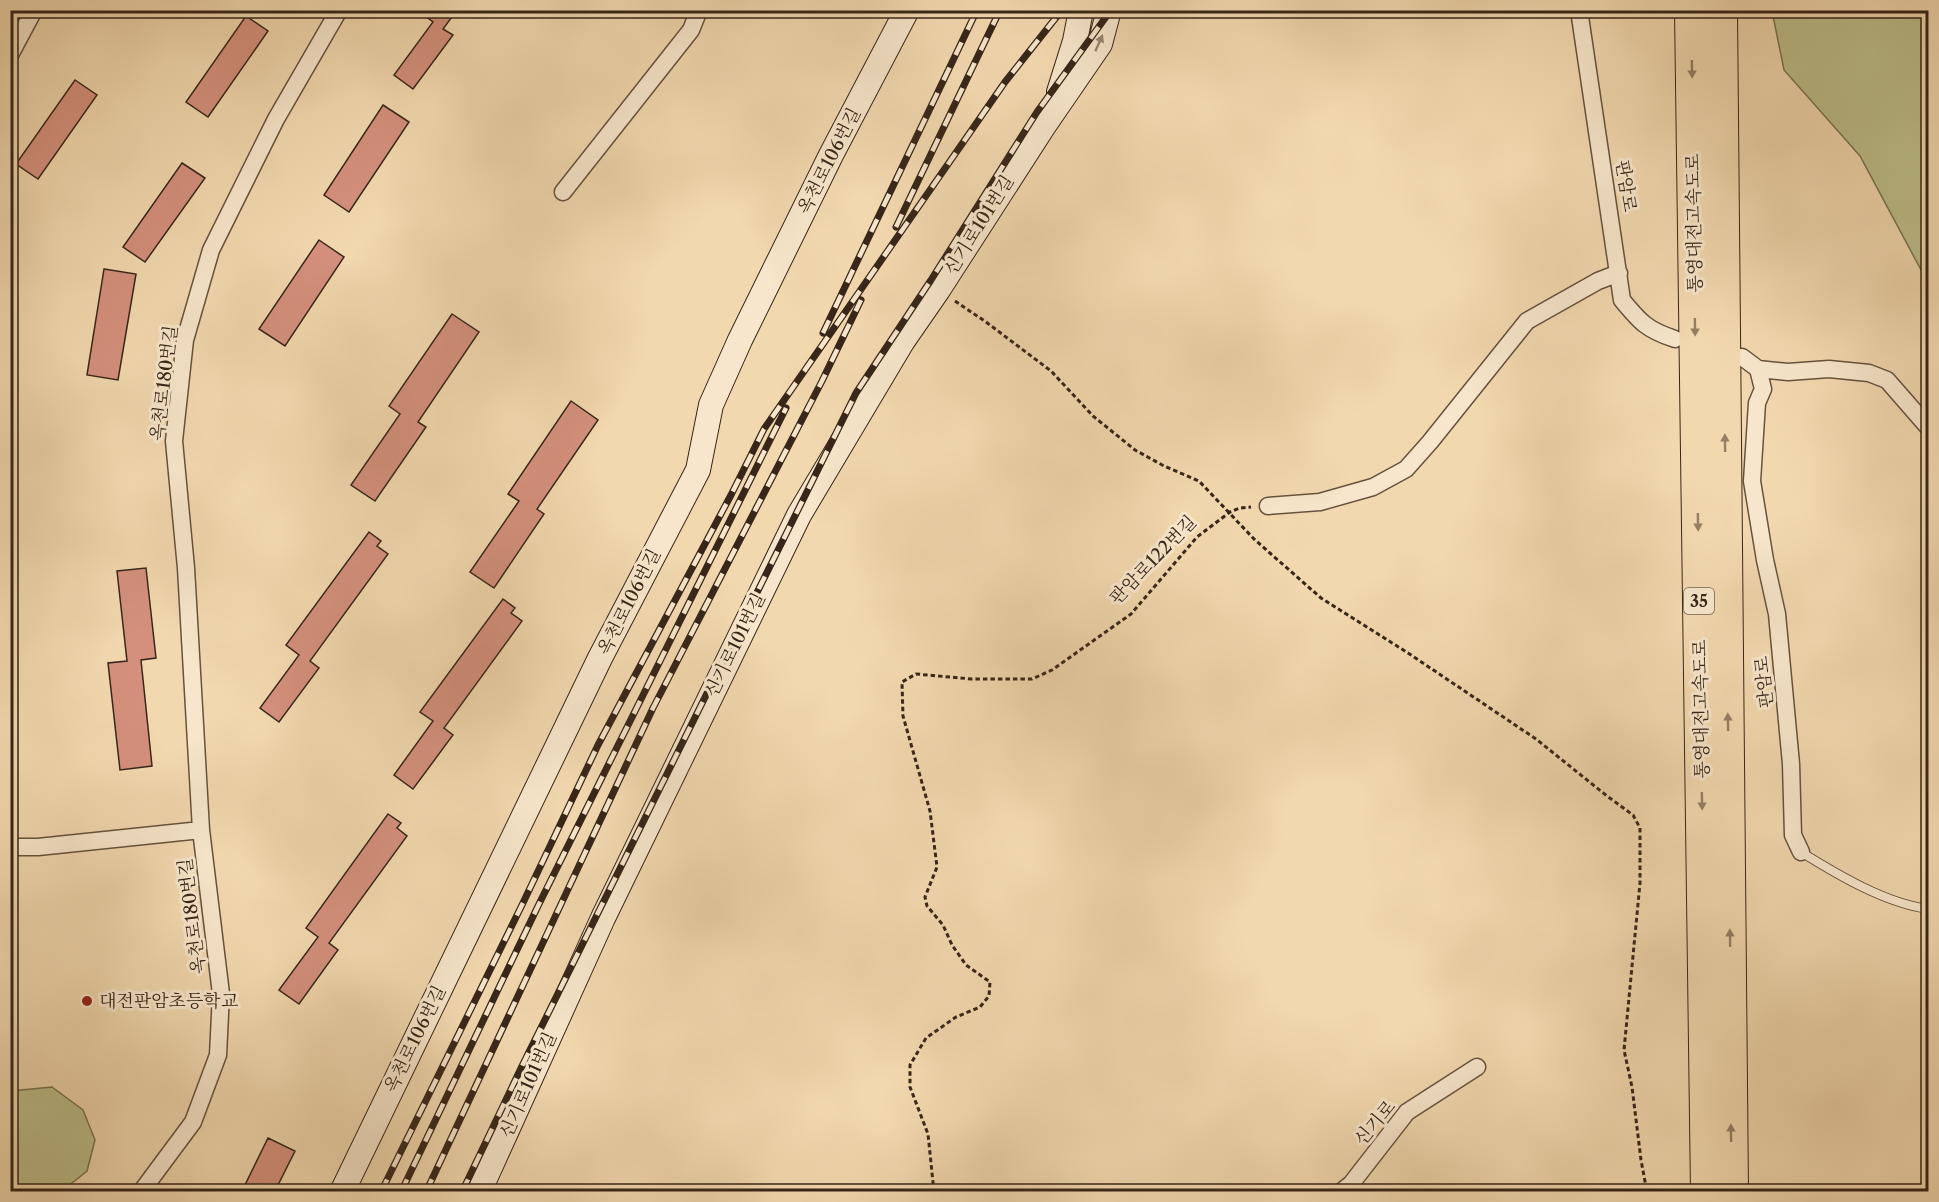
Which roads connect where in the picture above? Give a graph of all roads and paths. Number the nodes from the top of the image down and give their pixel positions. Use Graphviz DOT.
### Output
graph roads {
  1 [pos="34,10"];
  2 [pos="339,10"];
  3 [pos="699,10"];
  4 [pos="907,10"];
  5 [pos="1081,10"];
  6 [pos="1109,10"];
  7 [pos="1579,10"];
  8 [pos="1691,10"];
  9 [pos="1721,10"];
  10 [pos="10,55"];
  11 [pos="1043,127"];
  12 [pos="563,192"];
  13 [pos="1619,273"];
  14 [pos="939,290"];
  15 [pos="1675,339"];
  16 [pos="1742,357"];
  17 [pos="1758,369"];
  18 [pos="1929,427"];
  19 [pos="1268,506"];
  20 [pos="1230,512"];
  21 [pos="201,830"];
  22 [pos="10,847"];
  23 [pos="1801,852"];
  24 [pos="1929,909"];
  25 [pos="1477,1067"];
  26 [pos="141,1191"];
  27 [pos="342,1191"];
  28 [pos="479,1191"];
  29 [pos="934,1191"];
  30 [pos="1341,1191"];
  31 [pos="1647,1191"];
  32 [pos="1707,1191"];
  33 [pos="1732,1191"];
  1 -- 10 [label="street"];
  2 -- 21 [label="street, 옥천로180번길"];
  3 -- 12 [label="street"];
  4 -- 27 [label="street, 옥천로106번길"];
  5 -- 11 [label="street"];
  11 -- 6 [label="street, one-way"];
  7 -- 13 [label="street, 판암로"];
  8 -- 32 [label="highway, 통영대전고속도로 / 35, one-way"];
  33 -- 9 [label="highway, 통영대전고속도로 / 35, one-way"];
  11 -- 14 [label="street, 신기로101번길"];
  13 -- 15 [label="street, 판암로"];
  13 -- 19 [label="street"];
  14 -- 20 [label="path"];
  14 -- 28 [label="street, 신기로101번길"];
  16 -- 17 [label="street"];
  17 -- 18 [label="street"];
  17 -- 23 [label="street, 판암로"];
  19 -- 20 [label="path, 판암로122번길"];
  20 -- 29 [label="path, 판암로122번길"];
  20 -- 31 [label="path"];
  21 -- 22 [label="street, 옥천로180번길"];
  21 -- 26 [label="street, 옥천로180번길"];
  23 -- 24 [label="lane, 판암로"];
  25 -- 30 [label="street, 신기로"];
}
